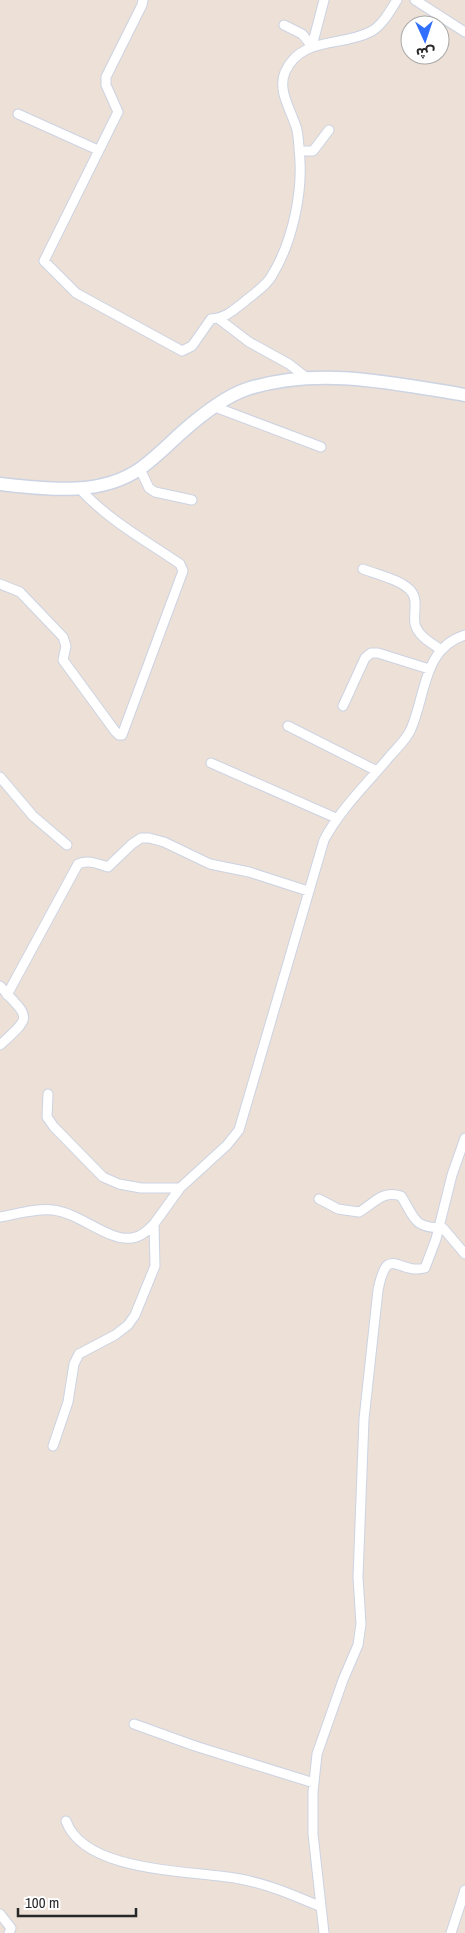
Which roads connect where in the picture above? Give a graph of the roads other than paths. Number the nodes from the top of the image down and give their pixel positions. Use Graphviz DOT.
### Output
graph roads {
  1 [pos="143,0"];
  2 [pos="324,0"];
  3 [pos="397,0"];
  4 [pos="415,0"];
  5 [pos="284,25"];
  6 [pos="465,32"];
  7 [pos="312,46"];
  8 [pos="18,114"];
  9 [pos="328,130"];
  10 [pos="98,150"];
  11 [pos="300,151"];
  12 [pos="219,319"];
  13 [pos="307,378"];
  14 [pos="465,395"];
  15 [pos="214,407"];
  16 [pos="321,447"];
  17 [pos="140,469"];
  18 [pos="0,484"];
  19 [pos="80,488"];
  20 [pos="192,500"];
  21 [pos="364,569"];
  22 [pos="0,584"];
  23 [pos="465,635"];
  24 [pos="440,649"];
  25 [pos="429,669"];
  26 [pos="343,706"];
  27 [pos="288,726"];
  28 [pos="211,763"];
  29 [pos="377,771"];
  30 [pos="0,777"];
  31 [pos="336,818"];
  32 [pos="67,845"];
  33 [pos="308,891"];
  34 [pos="0,986"];
  35 [pos="7,994"];
  36 [pos="0,1045"];
  37 [pos="48,1094"];
  38 [pos="465,1138"];
  39 [pos="463,1152"];
  40 [pos="180,1188"];
  41 [pos="319,1199"];
  42 [pos="0,1217"];
  43 [pos="154,1224"];
  44 [pos="439,1228"];
  45 [pos="465,1254"];
  46 [pos="54,1446"];
  47 [pos="134,1724"];
  48 [pos="314,1783"];
  49 [pos="66,1821"];
  50 [pos="465,1890"];
  51 [pos="320,1906"];
  52 [pos="0,1914"];
  53 [pos="8,1933"];
  54 [pos="324,1933"];
  55 [pos="451,1933"];
  1 -- 10 [label="street"];
  2 -- 7 [label="street"];
  3 -- 7 [label="street"];
  4 -- 6 [label="street"];
  5 -- 7 [label="street"];
  7 -- 11 [label="street"];
  8 -- 10 [label="street"];
  9 -- 11 [label="street"];
  10 -- 12 [label="street"];
  11 -- 12 [label="street"];
  12 -- 13 [label="street"];
  13 -- 14 [label="street"];
  13 -- 15 [label="street"];
  15 -- 16 [label="street"];
  15 -- 17 [label="street"];
  17 -- 19 [label="street"];
  17 -- 20 [label="street"];
  18 -- 19 [label="street"];
  19 -- 22 [label="street"];
  21 -- 24 [label="street"];
  23 -- 24 [label="street"];
  24 -- 25 [label="street"];
  25 -- 26 [label="street"];
  25 -- 29 [label="street"];
  27 -- 29 [label="street"];
  28 -- 31 [label="street"];
  29 -- 31 [label="street"];
  30 -- 32 [label="street"];
  31 -- 33 [label="street"];
  33 -- 35 [label="street"];
  33 -- 40 [label="street"];
  34 -- 35 [label="street"];
  35 -- 36 [label="street"];
  37 -- 40 [label="street"];
  38 -- 39 [label="street"];
  39 -- 44 [label="street"];
  40 -- 43 [label="street"];
  41 -- 44 [label="street"];
  42 -- 43 [label="street"];
  43 -- 46 [label="street"];
  44 -- 45 [label="street"];
  44 -- 48 [label="street"];
  47 -- 48 [label="street"];
  48 -- 51 [label="street"];
  49 -- 51 [label="street"];
  50 -- 55 [label="street"];
  51 -- 54 [label="street"];
  52 -- 53 [label="street"];
}
